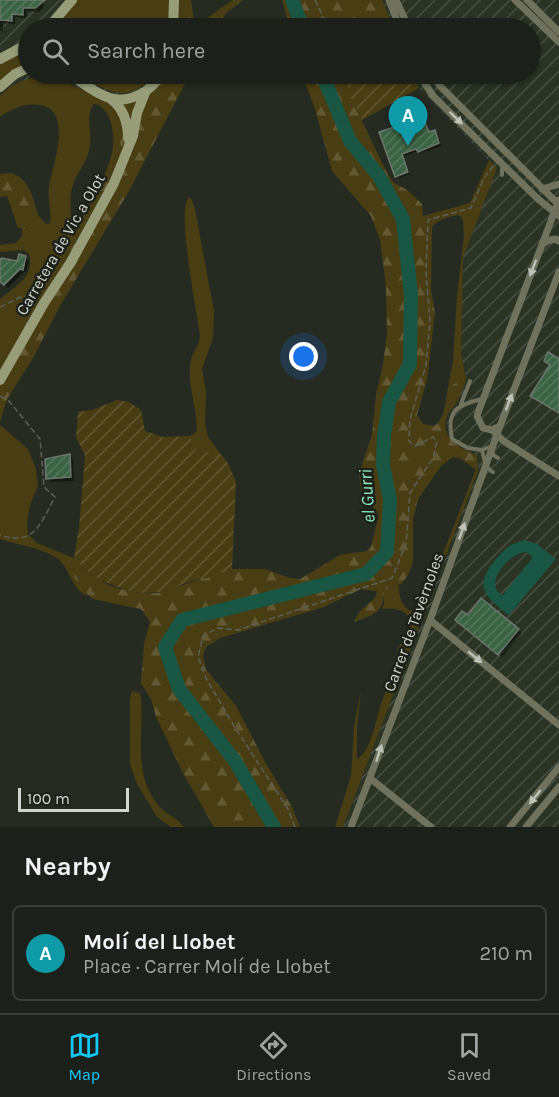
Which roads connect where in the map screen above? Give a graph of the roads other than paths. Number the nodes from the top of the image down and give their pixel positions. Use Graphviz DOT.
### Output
graph roads {
  1 [pos="72,0"];
  2 [pos="174,0"];
  3 [pos="388,0"];
  4 [pos="396,0"];
  5 [pos="515,0"];
  6 [pos="526,0"];
  7 [pos="57,18"];
  8 [pos="173,18"];
  9 [pos="396,18"];
  10 [pos="404,18"];
  11 [pos="534,18"];
  12 [pos="541,25"];
  13 [pos="559,32"];
  14 [pos="559,42"];
  15 [pos="18,49"];
  16 [pos="0,59"];
  17 [pos="18,73"];
  18 [pos="84,84"];
  19 [pos="154,84"];
  20 [pos="425,84"];
  21 [pos="439,84"];
  22 [pos="0,87"];
  23 [pos="145,93"];
  24 [pos="111,99"];
  25 [pos="126,154"];
  26 [pos="498,164"];
  27 [pos="502,175"];
  28 [pos="559,184"];
  29 [pos="542,189"];
  30 [pos="559,203"];
  31 [pos="556,214"];
  32 [pos="559,241"];
  33 [pos="541,247"];
  34 [pos="559,272"];
  35 [pos="554,285"];
  36 [pos="559,295"];
  37 [pos="0,380"];
  38 [pos="470,381"];
  39 [pos="483,399"];
  40 [pos="462,404"];
  41 [pos="494,432"];
  42 [pos="492,446"];
  43 [pos="482,450"];
  44 [pos="498,458"];
  45 [pos="486,464"];
  46 [pos="492,472"];
  47 [pos="559,476"];
  48 [pos="430,620"];
  49 [pos="559,725"];
  50 [pos="559,767"];
  51 [pos="371,778"];
  52 [pos="559,787"];
  53 [pos="351,827"];
  54 [pos="431,827"];
  55 [pos="510,827"];
  56 [pos="526,827"];
  1 -- 7 [label="street"];
  2 -- 8 [label="street"];
  3 -- 9 [label="street"];
  4 -- 10 [label="street"];
  5 -- 11 [label="street"];
  6 -- 13 [label="street"];
  12 -- 14 [label="street"];
  15 -- 16 [label="street"];
  17 -- 22 [label="street"];
  18 -- 24 [label="street"];
  19 -- 23 [label="street"];
  20 -- 26 [label="street, one-way"];
  21 -- 29 [label="street"];
  23 -- 24 [label="street"];
  23 -- 25 [label="street, Carretera de Vic a Olot"];
  24 -- 25 [label="street, Carretera de Vic a Olot"];
  25 -- 37 [label="street, Carretera de Vic a Olot"];
  26 -- 27 [label="lane"];
  26 -- 31 [label="street"];
  28 -- 29 [label="street"];
  29 -- 30 [label="street"];
  30 -- 31 [label="street"];
  31 -- 33 [label="street"];
  32 -- 33 [label="street"];
  33 -- 39 [label="street, one-way"];
  34 -- 35 [label="street, Carrer de Tavèrnoles"];
  35 -- 36 [label="street"];
  41 -- 35 [label="street, Carrer de Tavèrnoles, one-way"];
  38 -- 40 [label="lane"];
  39 -- 40 [label="lane"];
  39 -- 41 [label="street"];
  40 -- 43 [label="lane"];
  41 -- 42 [label="street, Carrer de Tavèrnoles"];
  41 -- 47 [label="street"];
  42 -- 43 [label="lane"];
  42 -- 44 [label="lane"];
  42 -- 45 [label="street, Carrer de Tavèrnoles"];
  43 -- 45 [label="lane"];
  45 -- 46 [label="lane"];
  48 -- 45 [label="street, Carrer de Tavèrnoles, one-way"];
  48 -- 49 [label="street, one-way"];
  51 -- 48 [label="street, Carrer de Tavèrnoles, one-way"];
  50 -- 55 [label="street, one-way"];
  51 -- 53 [label="street, Carrer de Tavèrnoles"];
  51 -- 54 [label="street"];
  52 -- 56 [label="street"];
}
